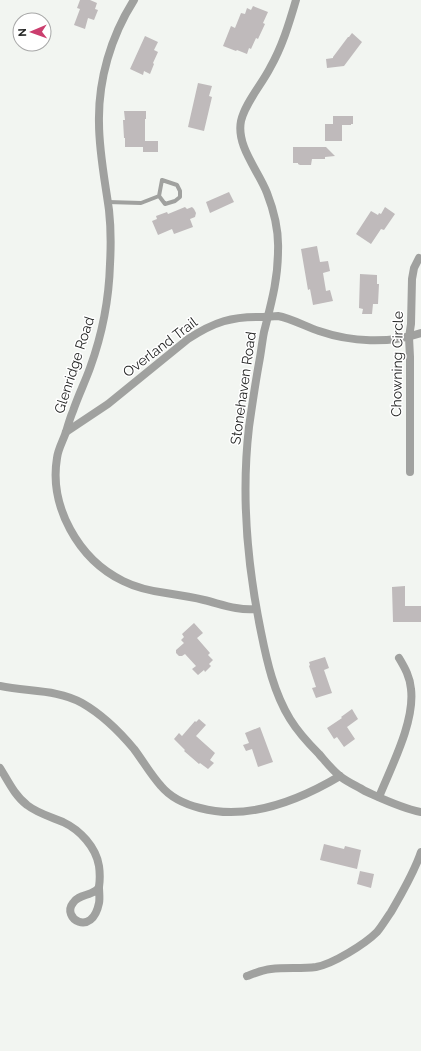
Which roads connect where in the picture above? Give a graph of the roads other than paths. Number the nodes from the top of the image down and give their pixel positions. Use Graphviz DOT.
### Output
graph roads {
  1 [pos="134,0"];
  2 [pos="296,0"];
  3 [pos="159,196"];
  4 [pos="108,202"];
  5 [pos="418,258"];
  6 [pos="269,317"];
  7 [pos="421,333"];
  8 [pos="409,337"];
  9 [pos="66,432"];
  10 [pos="410,472"];
  11 [pos="256,609"];
  12 [pos="399,658"];
  13 [pos="0,686"];
  14 [pos="0,768"];
  15 [pos="340,776"];
  16 [pos="378,797"];
  17 [pos="421,812"];
  18 [pos="421,852"];
  19 [pos="100,887"];
  20 [pos="247,976"];
  1 -- 4 [label="street, Glenridge Road"];
  2 -- 6 [label="street, Stonehaven Road"];
  3 -- 3 [label="lane"];
  3 -- 4 [label="lane"];
  4 -- 9 [label="street, Glenridge Road"];
  5 -- 8 [label="street, Chowning Circle"];
  6 -- 8 [label="street, Overland Trail"];
  6 -- 9 [label="street, Overland Trail"];
  6 -- 11 [label="street, Stonehaven Road"];
  7 -- 8 [label="street, Overland Trail"];
  8 -- 10 [label="street, Chowning Circle"];
  9 -- 11 [label="street, Glenridge Road"];
  11 -- 15 [label="street, Stonehaven Road"];
  12 -- 16 [label="street"];
  13 -- 15 [label="street"];
  14 -- 19 [label="street"];
  15 -- 16 [label="street, Stonehaven Road"];
  16 -- 17 [label="street, Stonehaven Road"];
  18 -- 20 [label="street"];
  19 -- 19 [label="street"];
}
